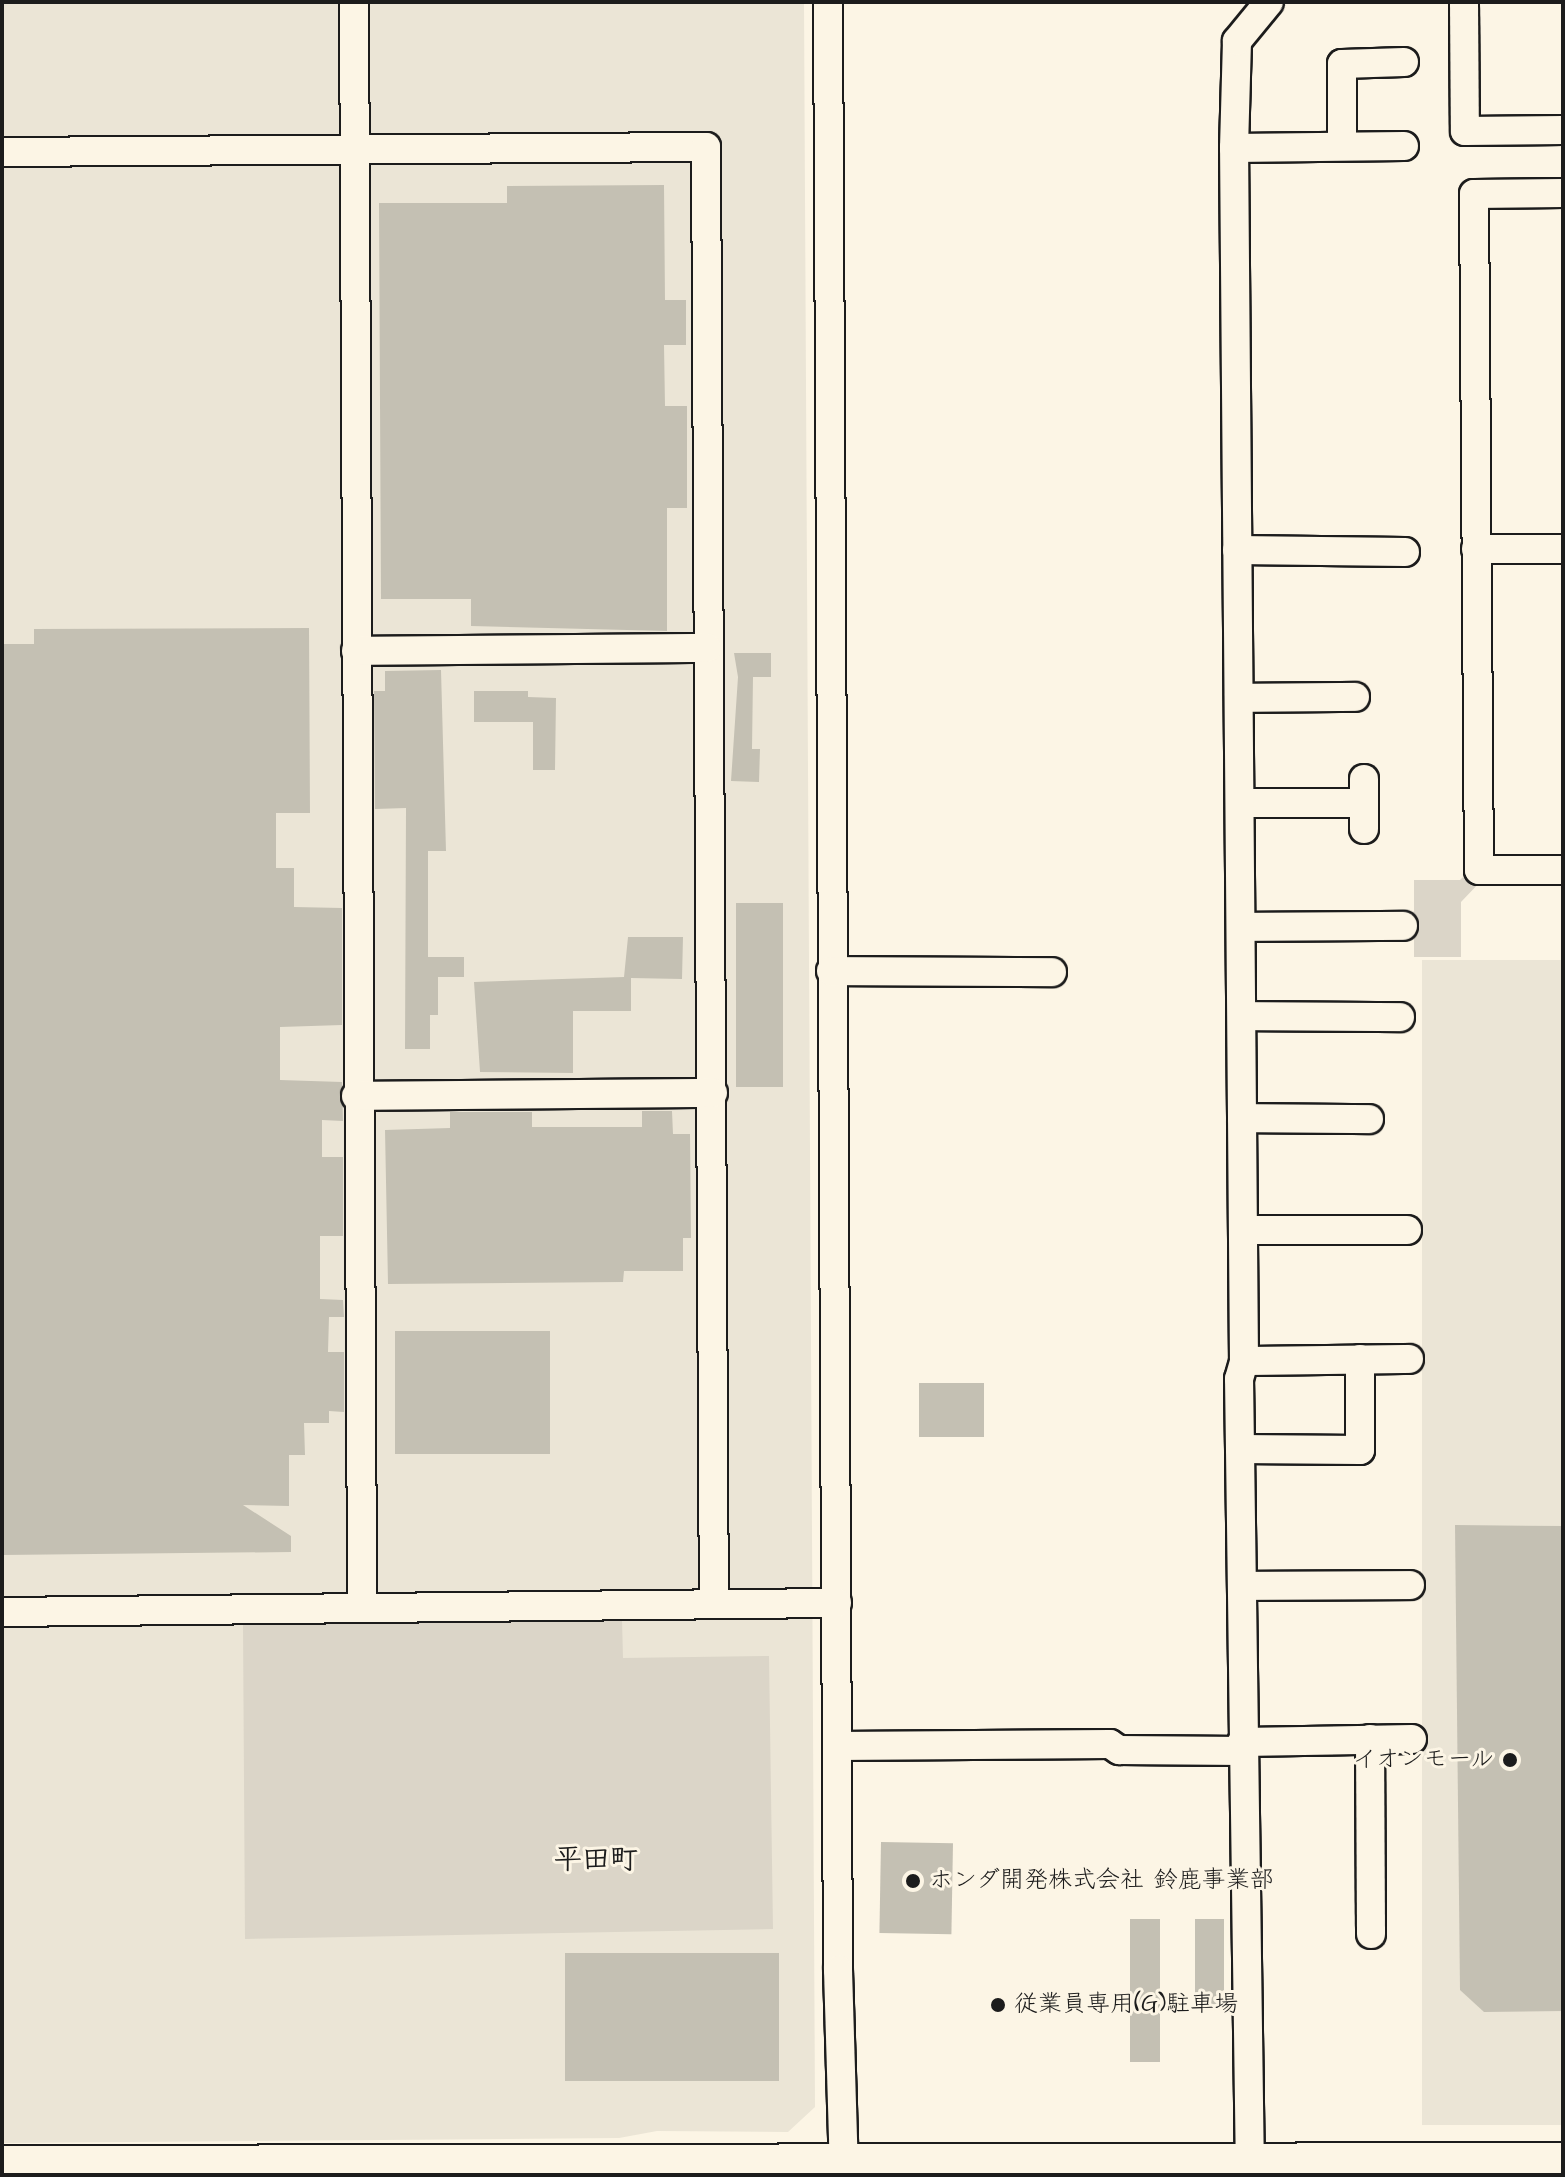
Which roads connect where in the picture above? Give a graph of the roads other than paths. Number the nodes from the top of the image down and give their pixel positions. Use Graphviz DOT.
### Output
graph roads {
  1 [pos="354,2"];
  2 [pos="828,2"];
  3 [pos="1269,2"];
  4 [pos="1464,2"];
  5 [pos="1404,62"];
  6 [pos="1563,130"];
  7 [pos="1342,146"];
  8 [pos="1404,146"];
  9 [pos="1234,148"];
  10 [pos="2,152"];
  11 [pos="355,152"];
  12 [pos="1563,193"];
  13 [pos="1476,549"];
  14 [pos="1563,549"];
  15 [pos="1237,550"];
  16 [pos="1405,552"];
  17 [pos="707,648"];
  18 [pos="356,651"];
  19 [pos="1355,697"];
  20 [pos="1239,698"];
  21 [pos="1240,803"];
  22 [pos="1364,804"];
  23 [pos="1563,870"];
  24 [pos="1403,926"];
  25 [pos="1241,927"];
  26 [pos="831,971"];
  27 [pos="1052,972"];
  28 [pos="1242,1016"];
  29 [pos="1400,1017"];
  30 [pos="713,1093"];
  31 [pos="356,1096"];
  32 [pos="1242,1118"];
  33 [pos="1369,1119"];
  34 [pos="1243,1230"];
  35 [pos="1407,1230"];
  36 [pos="1360,1359"];
  37 [pos="1409,1359"];
  38 [pos="1244,1361"];
  39 [pos="1240,1449"];
  40 [pos="1410,1585"];
  41 [pos="1242,1586"];
  42 [pos="837,1603"];
  43 [pos="714,1604"];
  44 [pos="362,1607"];
  45 [pos="2,1612"];
  46 [pos="1370,1739"];
  47 [pos="1412,1739"];
  48 [pos="837,1746"];
  49 [pos="1242,1746"];
  50 [pos="1371,1934"];
  51 [pos="1563,2160"];
  52 [pos="2,2163"];
  53 [pos="844,2167"];
  54 [pos="1250,2168"];
  55 [pos="418,2170"];
  1 -- 11 [label="street"];
  2 -- 26 [label="street"];
  3 -- 9 [label="street"];
  4 -- 6 [label="street"];
  5 -- 7 [label="street"];
  7 -- 8 [label="street"];
  7 -- 9 [label="street"];
  9 -- 15 [label="street"];
  10 -- 11 [label="street"];
  11 -- 17 [label="street"];
  11 -- 18 [label="street"];
  12 -- 13 [label="street"];
  13 -- 14 [label="street"];
  13 -- 23 [label="street"];
  15 -- 16 [label="street"];
  15 -- 20 [label="street"];
  17 -- 18 [label="street"];
  17 -- 30 [label="street"];
  18 -- 31 [label="street"];
  19 -- 20 [label="street"];
  20 -- 21 [label="street"];
  21 -- 22 [label="street"];
  21 -- 25 [label="street"];
  24 -- 25 [label="street"];
  25 -- 28 [label="street"];
  26 -- 27 [label="street"];
  26 -- 42 [label="street"];
  28 -- 29 [label="street"];
  28 -- 32 [label="street"];
  30 -- 31 [label="street"];
  30 -- 43 [label="street"];
  31 -- 44 [label="street"];
  32 -- 33 [label="street"];
  32 -- 34 [label="street"];
  34 -- 35 [label="street"];
  34 -- 38 [label="street"];
  36 -- 37 [label="street"];
  36 -- 38 [label="street"];
  36 -- 39 [label="street"];
  38 -- 39 [label="street"];
  39 -- 41 [label="street"];
  40 -- 41 [label="street"];
  41 -- 49 [label="street"];
  42 -- 43 [label="street"];
  42 -- 48 [label="street"];
  43 -- 44 [label="street"];
  44 -- 45 [label="street"];
  46 -- 47 [label="street"];
  46 -- 49 [label="street"];
  46 -- 50 [label="street"];
  48 -- 49 [label="street"];
  48 -- 53 [label="street"];
  49 -- 54 [label="street"];
  51 -- 54 [label="main road"];
  52 -- 55 [label="main road"];
  53 -- 54 [label="main road"];
  53 -- 55 [label="main road"];
}
